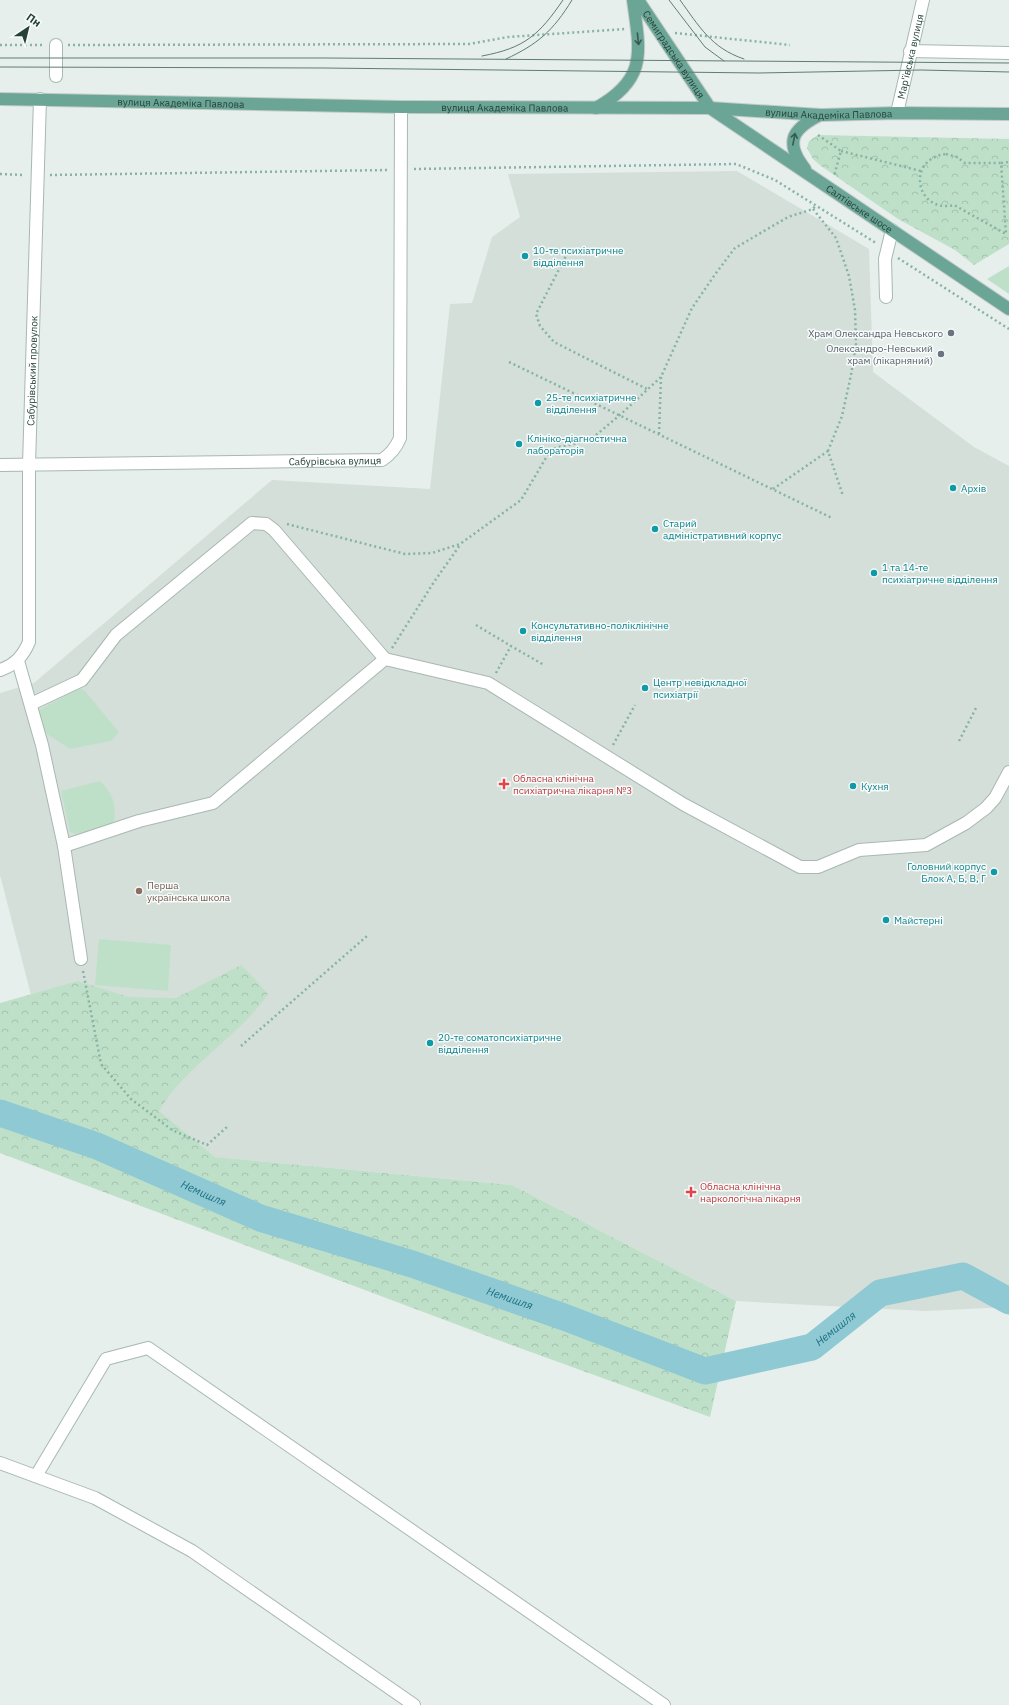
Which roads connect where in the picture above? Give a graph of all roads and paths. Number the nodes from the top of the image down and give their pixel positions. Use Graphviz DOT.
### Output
graph roads {
  1 [pos="633,0"];
  2 [pos="638,0"];
  3 [pos="923,0"];
  4 [pos="508,37"];
  5 [pos="0,45"];
  6 [pos="56,45"];
  7 [pos="910,51"];
  8 [pos="1009,53"];
  9 [pos="56,76"];
  10 [pos="0,99"];
  11 [pos="40,99"];
  12 [pos="401,107"];
  13 [pos="596,108"];
  14 [pos="710,108"];
  15 [pos="897,113"];
  16 [pos="821,114"];
  17 [pos="1009,114"];
  18 [pos="818,136"];
  19 [pos="841,151"];
  20 [pos="1009,162"];
  21 [pos="1001,163"];
  22 [pos="736,164"];
  23 [pos="401,170"];
  24 [pos="921,172"];
  25 [pos="0,174"];
  26 [pos="808,174"];
  27 [pos="39,175"];
  28 [pos="834,176"];
  29 [pos="816,205"];
  30 [pos="813,209"];
  31 [pos="892,230"];
  32 [pos="570,248"];
  33 [pos="886,297"];
  34 [pos="1009,309"];
  35 [pos="509,362"];
  36 [pos="661,377"];
  37 [pos="647,389"];
  38 [pos="620,415"];
  39 [pos="659,434"];
  40 [pos="828,451"];
  41 [pos="0,465"];
  42 [pos="29,465"];
  43 [pos="773,489"];
  44 [pos="843,496"];
  45 [pos="832,518"];
  46 [pos="266,524"];
  47 [pos="460,544"];
  48 [pos="476,625"];
  49 [pos="511,646"];
  50 [pos="385,659"];
  51 [pos="18,661"];
  52 [pos="544,665"];
  53 [pos="0,670"];
  54 [pos="490,684"];
  55 [pos="31,704"];
  56 [pos="635,705"];
  57 [pos="976,708"];
  58 [pos="959,741"];
  59 [pos="607,756"];
  60 [pos="1009,772"];
  61 [pos="64,846"];
  62 [pos="367,936"];
  63 [pos="81,959"];
  64 [pos="241,1046"];
  65 [pos="228,1126"];
  66 [pos="0,1463"];
  67 [pos="36,1476"];
  68 [pos="414,1705"];
  69 [pos="664,1705"];
  1 -- 13 [label="main road, one-way"];
  2 -- 14 [label="main road, Семиградська вулиця"];
  3 -- 7 [label="street, Мар'ївська вулиця"];
  4 -- 6 [label="path"];
  5 -- 6 [label="path"];
  6 -- 9 [label="street"];
  7 -- 8 [label="street"];
  7 -- 15 [label="street, Мар'ївська вулиця"];
  10 -- 11 [label="main road, вулиця Академіка Павлова"];
  11 -- 12 [label="main road, вулиця Академіка Павлова"];
  11 -- 27 [label="street, Сабурівський провулок"];
  12 -- 13 [label="main road, вулиця Академіка Павлова"];
  12 -- 23 [label="street, Сабурівська вулиця"];
  13 -- 14 [label="main road, вулиця Академіка Павлова"];
  14 -- 16 [label="main road, вулиця Академіка Павлова"];
  14 -- 26 [label="main road, Салтівське шосе"];
  15 -- 16 [label="main road, вулиця Академіка Павлова"];
  15 -- 17 [label="main road, вулиця Академіка Павлова"];
  26 -- 16 [label="main road, one-way"];
  18 -- 19 [label="path"];
  19 -- 24 [label="path"];
  19 -- 28 [label="path"];
  20 -- 21 [label="path"];
  21 -- 24 [label="path"];
  21 -- 24 [label="path"];
  22 -- 23 [label="path"];
  23 -- 27 [label="path"];
  23 -- 42 [label="street, Сабурівська вулиця"];
  25 -- 27 [label="path"];
  26 -- 31 [label="main road, Салтівське шосе"];
  27 -- 42 [label="street, Сабурівський провулок"];
  29 -- 30 [label="path"];
  30 -- 36 [label="path"];
  30 -- 40 [label="path"];
  31 -- 33 [label="street"];
  31 -- 34 [label="main road, Салтівське шосе"];
  32 -- 37 [label="path"];
  35 -- 38 [label="path"];
  36 -- 37 [label="path"];
  36 -- 39 [label="path"];
  37 -- 38 [label="path"];
  38 -- 39 [label="path"];
  38 -- 47 [label="path"];
  39 -- 43 [label="path"];
  40 -- 43 [label="path"];
  40 -- 44 [label="path"];
  41 -- 42 [label="street, Сабурівська вулиця"];
  42 -- 51 [label="street, Сабурівський провулок"];
  43 -- 45 [label="path"];
  46 -- 47 [label="path"];
  46 -- 50 [label="street"];
  46 -- 55 [label="street"];
  47 -- 50 [label="path"];
  48 -- 49 [label="path"];
  49 -- 52 [label="path"];
  49 -- 54 [label="path"];
  50 -- 54 [label="street"];
  50 -- 61 [label="street"];
  51 -- 53 [label="street"];
  51 -- 55 [label="street"];
  54 -- 59 [label="street"];
  55 -- 61 [label="street"];
  56 -- 59 [label="path"];
  57 -- 58 [label="path"];
  59 -- 60 [label="street"];
  61 -- 63 [label="street"];
  62 -- 64 [label="path"];
  63 -- 65 [label="path"];
  66 -- 67 [label="street"];
  67 -- 68 [label="street"];
  67 -- 69 [label="street"];
}
